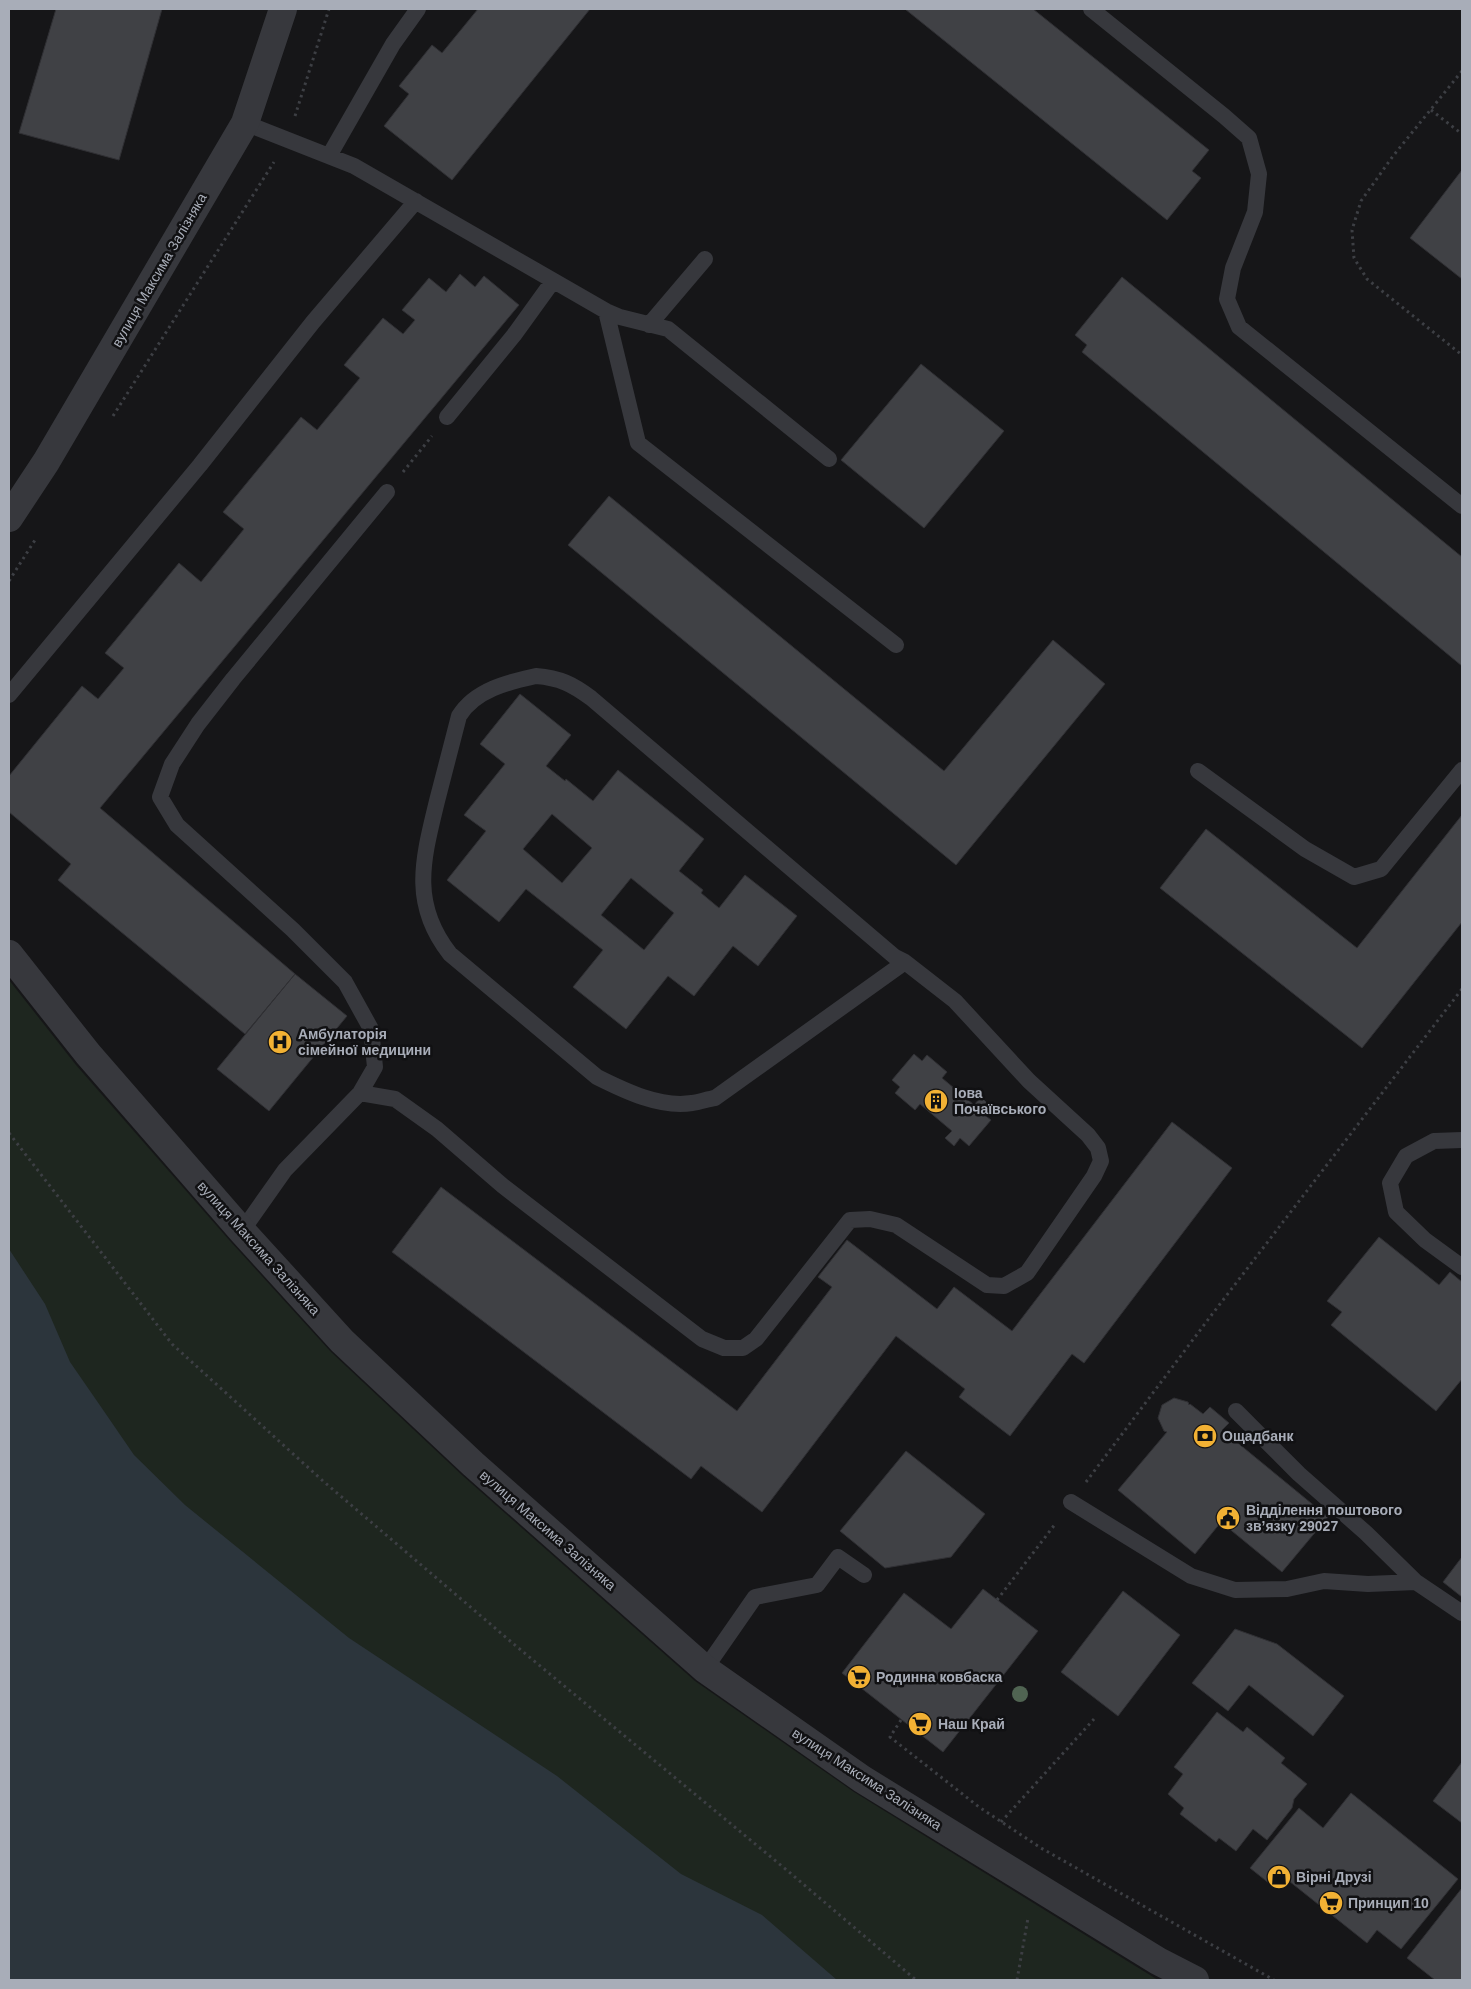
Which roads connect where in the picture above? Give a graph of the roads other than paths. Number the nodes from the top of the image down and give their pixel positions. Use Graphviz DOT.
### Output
graph roads {
  1 [pos="283,9"];
  2 [pos="418,9"];
  3 [pos="1091,9"];
  4 [pos="245,123"];
  5 [pos="329,156"];
  6 [pos="416,201"];
  7 [pos="705,259"];
  8 [pos="553,281"];
  9 [pos="606,311"];
  10 [pos="649,324"];
  11 [pos="447,417"];
  12 [pos="829,459"];
  13 [pos="387,492"];
  14 [pos="1462,506"];
  15 [pos="9,518"];
  16 [pos="896,646"];
  17 [pos="9,695"];
  18 [pos="1462,770"];
  19 [pos="1198,771"];
  20 [pos="9,954"];
  21 [pos="905,962"];
  22 [pos="360,1093"];
  23 [pos="1462,1140"];
  24 [pos="242,1231"];
  25 [pos="1462,1267"];
  26 [pos="1236,1411"];
  27 [pos="1071,1502"];
  28 [pos="864,1576"];
  29 [pos="1416,1582"];
  30 [pos="1462,1613"];
  31 [pos="705,1669"];
  32 [pos="1196,1980"];
  1 -- 4 [label="street, вулиця Максима Залізняка"];
  2 -- 5 [label="lane"];
  3 -- 14 [label="lane"];
  4 -- 5 [label="lane"];
  4 -- 15 [label="street, вулиця Максима Залізняка"];
  5 -- 6 [label="lane"];
  6 -- 8 [label="lane"];
  6 -- 17 [label="lane"];
  7 -- 10 [label="lane"];
  8 -- 9 [label="lane"];
  8 -- 11 [label="lane"];
  9 -- 10 [label="lane"];
  9 -- 16 [label="lane"];
  10 -- 12 [label="lane"];
  13 -- 22 [label="lane"];
  18 -- 19 [label="lane"];
  20 -- 24 [label="street, вулиця Максима Залізняка"];
  21 -- 21 [label="lane"];
  21 -- 22 [label="lane"];
  22 -- 24 [label="lane"];
  23 -- 25 [label="lane"];
  24 -- 31 [label="street, вулиця Максима Залізняка"];
  26 -- 29 [label="lane"];
  27 -- 29 [label="lane"];
  28 -- 31 [label="lane"];
  29 -- 30 [label="lane"];
  31 -- 32 [label="street, вулиця Максима Залізняка"];
}
